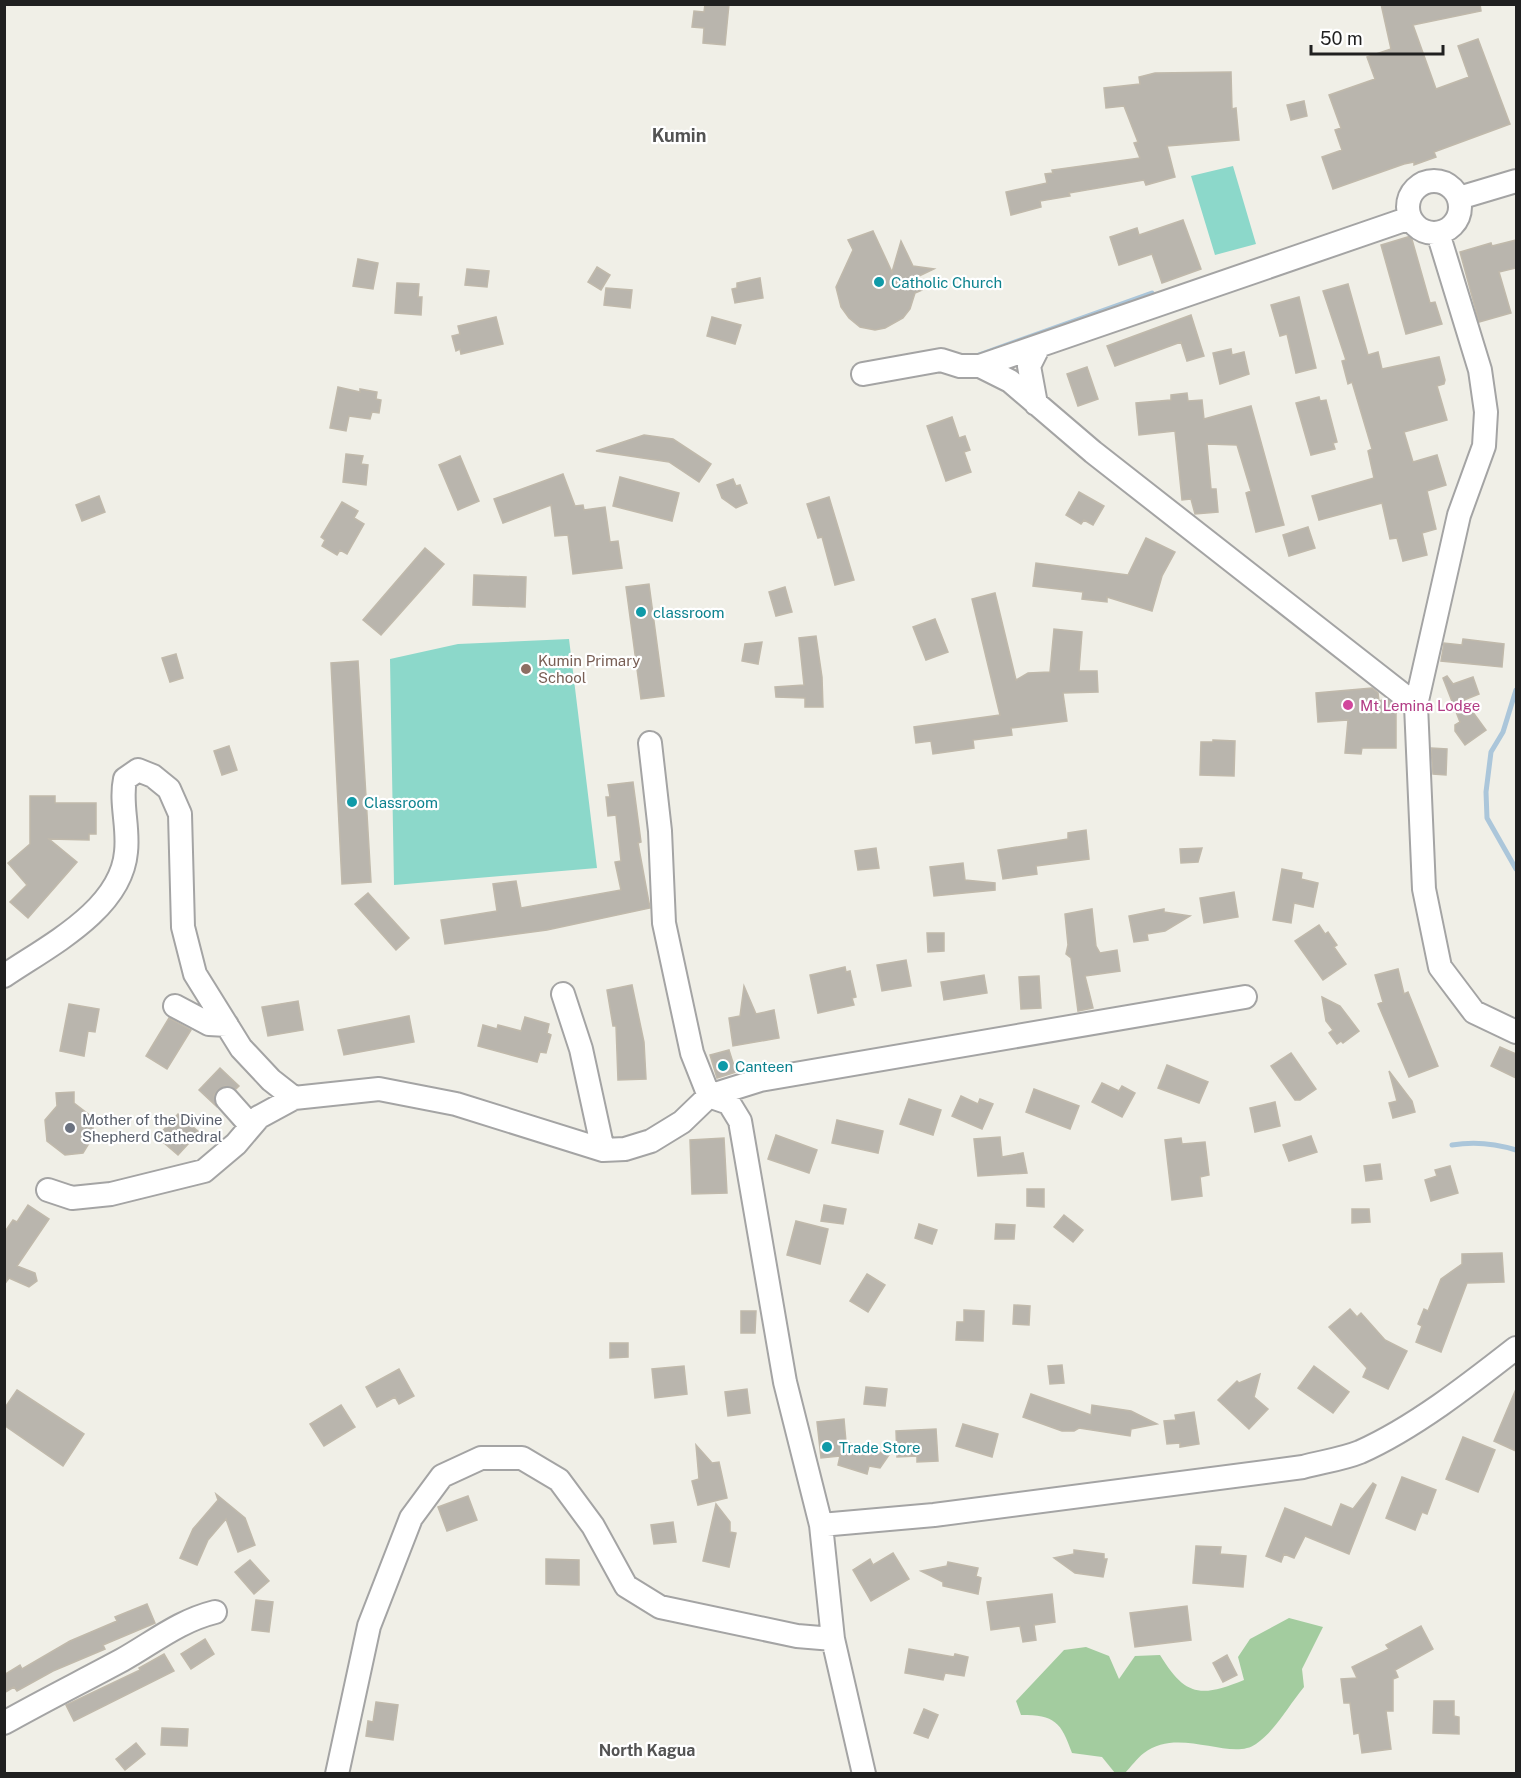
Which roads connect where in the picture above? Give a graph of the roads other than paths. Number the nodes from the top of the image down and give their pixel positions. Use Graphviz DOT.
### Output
graph roads {
  1 [pos="1516,181"];
  2 [pos="1459,198"];
  3 [pos="1410,218"];
  4 [pos="1438,234"];
  5 [pos="1038,348"];
  6 [pos="980,366"];
  7 [pos="863,375"];
  8 [pos="1036,404"];
  9 [pos="1416,705"];
  10 [pos="650,743"];
  11 [pos="4,976"];
  12 [pos="563,994"];
  13 [pos="1245,997"];
  14 [pos="175,1006"];
  15 [pos="227,1025"];
  16 [pos="1516,1032"];
  17 [pos="709,1096"];
  18 [pos="294,1098"];
  19 [pos="227,1099"];
  20 [pos="251,1126"];
  21 [pos="603,1150"];
  22 [pos="48,1190"];
  23 [pos="1516,1348"];
  24 [pos="821,1525"];
  25 [pos="215,1612"];
  26 [pos="833,1639"];
  27 [pos="4,1722"];
  28 [pos="337,1773"];
  29 [pos="864,1773"];
  1 -- 2 [label="street"];
  2 -- 3 [label="street"];
  2 -- 4 [label="street"];
  3 -- 4 [label="street"];
  3 -- 5 [label="street"];
  4 -- 9 [label="street"];
  5 -- 6 [label="street"];
  5 -- 8 [label="street"];
  6 -- 7 [label="street"];
  6 -- 8 [label="street"];
  8 -- 9 [label="street"];
  9 -- 16 [label="street"];
  10 -- 17 [label="street"];
  11 -- 15 [label="street"];
  12 -- 21 [label="street"];
  13 -- 17 [label="street"];
  14 -- 15 [label="street"];
  15 -- 18 [label="street"];
  17 -- 21 [label="street"];
  17 -- 24 [label="street"];
  18 -- 20 [label="street"];
  18 -- 21 [label="street"];
  19 -- 20 [label="street"];
  20 -- 22 [label="street"];
  23 -- 24 [label="street"];
  24 -- 26 [label="street"];
  25 -- 27 [label="street"];
  26 -- 28 [label="street"];
  26 -- 29 [label="street"];
}
